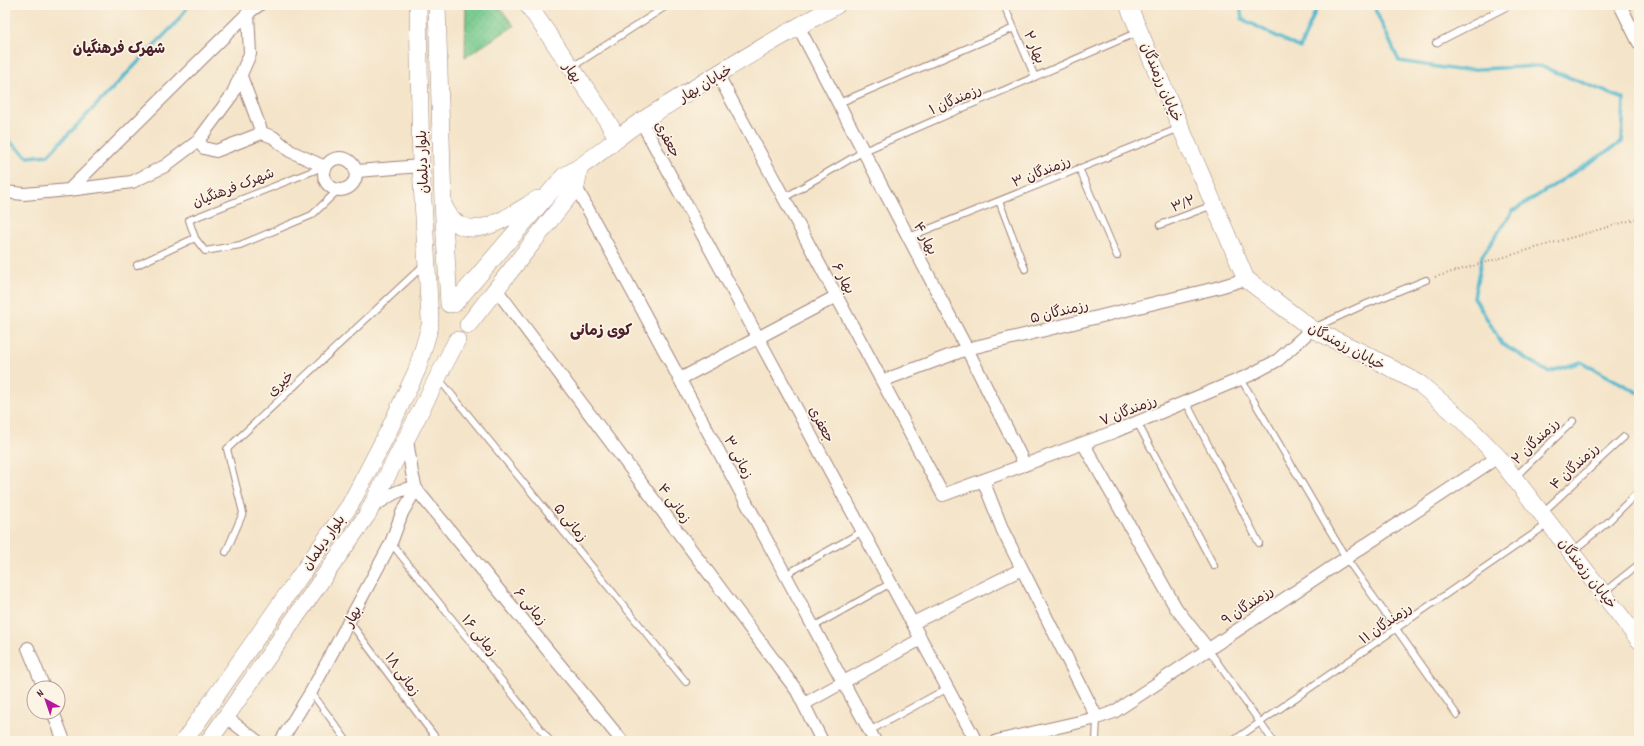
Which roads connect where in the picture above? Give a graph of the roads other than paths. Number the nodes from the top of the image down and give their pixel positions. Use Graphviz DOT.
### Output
graph roads {
  1 [pos="259,5"];
  2 [pos="418,5"];
  3 [pos="437,5"];
  4 [pos="528,5"];
  5 [pos="668,5"];
  6 [pos="837,5"];
  7 [pos="1004,5"];
  8 [pos="1128,5"];
  9 [pos="1510,5"];
  10 [pos="1620,5"];
  11 [pos="248,13"];
  12 [pos="798,26"];
  13 [pos="1014,28"];
  14 [pos="1140,32"];
  15 [pos="1639,42"];
  16 [pos="1436,43"];
  17 [pos="571,68"];
  18 [pos="718,75"];
  19 [pos="241,76"];
  20 [pos="1035,77"];
  21 [pos="839,103"];
  22 [pos="641,121"];
  23 [pos="1181,128"];
  24 [pos="262,133"];
  25 [pos="618,139"];
  26 [pos="198,141"];
  27 [pos="864,151"];
  28 [pos="422,166"];
  29 [pos="325,167"];
  30 [pos="1079,168"];
  31 [pos="579,169"];
  32 [pos="356,171"];
  33 [pos="576,187"];
  34 [pos="69,190"];
  35 [pos="337,191"];
  36 [pos="5,192"];
  37 [pos="550,192"];
  38 [pos="784,198"];
  39 [pos="999,201"];
  40 [pos="443,203"];
  41 [pos="1214,204"];
  42 [pos="1160,225"];
  43 [pos="909,237"];
  44 [pos="195,238"];
  45 [pos="1117,256"];
  46 [pos="427,261"];
  47 [pos="137,265"];
  48 [pos="1025,270"];
  49 [pos="1246,279"];
  50 [pos="1426,280"];
  51 [pos="496,289"];
  52 [pos="837,296"];
  53 [pos="451,304"];
  54 [pos="430,322"];
  55 [pos="468,325"];
  56 [pos="1312,329"];
  57 [pos="758,337"];
  58 [pos="457,340"];
  59 [pos="967,349"];
  60 [pos="438,377"];
  61 [pos="680,379"];
  62 [pos="1241,379"];
  63 [pos="882,381"];
  64 [pos="1186,402"];
  65 [pos="1573,421"];
  66 [pos="1137,422"];
  67 [pos="1624,437"];
  68 [pos="407,440"];
  69 [pos="1083,443"];
  70 [pos="1498,457"];
  71 [pos="1025,465"];
  72 [pos="1514,478"];
  73 [pos="983,480"];
  74 [pos="416,489"];
  75 [pos="1639,491"];
  76 [pos="943,495"];
  77 [pos="371,509"];
  78 [pos="1545,518"];
  79 [pos="863,531"];
  80 [pos="391,543"];
  81 [pos="1259,543"];
  82 [pos="226,552"];
  83 [pos="1572,552"];
  84 [pos="1346,558"];
  85 [pos="1639,564"];
  86 [pos="1214,566"];
  87 [pos="1022,569"];
  88 [pos="785,575"];
  89 [pos="891,583"];
  90 [pos="1603,593"];
  91 [pos="349,621"];
  92 [pos="913,623"];
  93 [pos="813,627"];
  94 [pos="1396,629"];
  95 [pos="921,639"];
  96 [pos="1639,640"];
  97 [pos="28,648"];
  98 [pos="1208,649"];
  99 [pos="41,680"];
  100 [pos="686,682"];
  101 [pos="843,682"];
  102 [pos="948,688"];
  103 [pos="312,692"];
  104 [pos="804,704"];
  105 [pos="1457,715"];
  106 [pos="226,717"];
  107 [pos="1097,718"];
  108 [pos="56,720"];
  109 [pos="1260,723"];
  110 [pos="872,736"];
  111 [pos="64,741"];
  112 [pos="184,741"];
  113 [pos="209,741"];
  114 [pos="257,741"];
  115 [pos="281,741"];
  116 [pos="347,741"];
  117 [pos="438,741"];
  118 [pos="550,741"];
  119 [pos="622,741"];
  120 [pos="822,741"];
  121 [pos="976,741"];
  122 [pos="997,741"];
  123 [pos="1096,741"];
  124 [pos="1233,741"];
  125 [pos="1273,741"];
  1 -- 11 [label="street"];
  2 -- 28 [label="street, بلوار دیلمان"];
  3 -- 40 [label="street, بلوار دیلمان"];
  4 -- 17 [label="street, بهار"];
  5 -- 17 [label="lane"];
  6 -- 12 [label="street, خیابان بهار"];
  7 -- 13 [label="lane, بهار ۲"];
  8 -- 14 [label="street, خیابان رزمندگان"];
  9 -- 16 [label="lane"];
  10 -- 15 [label="street"];
  11 -- 19 [label="street"];
  11 -- 34 [label="street"];
  12 -- 18 [label="street, خیابان بهار"];
  12 -- 21 [label="street, بهار ۴"];
  13 -- 20 [label="lane, بهار ۲"];
  13 -- 21 [label="lane"];
  14 -- 20 [label="lane, رزمندگان ۱"];
  14 -- 23 [label="street, خیابان رزمندگان"];
  17 -- 25 [label="street, بهار"];
  18 -- 22 [label="street, خیابان بهار"];
  18 -- 38 [label="street, بهار ۶"];
  19 -- 24 [label="street"];
  19 -- 26 [label="street"];
  20 -- 27 [label="lane, رزمندگان ۱"];
  21 -- 27 [label="street, بهار ۴"];
  22 -- 25 [label="street, خیابان بهار"];
  22 -- 57 [label="street, جعفری"];
  23 -- 30 [label="lane, رزمندگان ۳"];
  23 -- 41 [label="street, خیابان رزمندگان"];
  24 -- 26 [label="street"];
  24 -- 29 [label="street"];
  25 -- 31 [label="street, خیابان بهار"];
  26 -- 34 [label="street"];
  27 -- 38 [label="lane, رزمندگان ۱"];
  27 -- 43 [label="street, بهار ۴"];
  28 -- 32 [label="street"];
  28 -- 46 [label="street, بلوار دیلمان"];
  29 -- 32 [label="street"];
  29 -- 35 [label="street"];
  29 -- 44 [label="lane, شهرک فرهنگیان"];
  30 -- 39 [label="lane, رزمندگان ۳"];
  30 -- 45 [label="lane"];
  31 -- 33 [label="street"];
  31 -- 37 [label="street, خیابان بهار"];
  32 -- 35 [label="street"];
  33 -- 51 [label="street"];
  33 -- 61 [label="street, زمانی ۳"];
  34 -- 36 [label="street"];
  35 -- 44 [label="lane"];
  37 -- 40 [label="street"];
  37 -- 53 [label="street, خیابان بهار"];
  38 -- 52 [label="street, بهار ۶"];
  39 -- 43 [label="lane, رزمندگان ۳"];
  39 -- 48 [label="lane"];
  40 -- 53 [label="street, بلوار دیلمان"];
  41 -- 42 [label="lane, ۳/۲"];
  41 -- 49 [label="street, خیابان رزمندگان"];
  43 -- 59 [label="street, بهار ۴"];
  44 -- 47 [label="lane"];
  46 -- 54 [label="street, بلوار دیلمان"];
  46 -- 82 [label="lane, خیری"];
  49 -- 56 [label="street, خیابان رزمندگان"];
  49 -- 59 [label="street, رزمندگان ۵"];
  50 -- 56 [label="lane"];
  51 -- 55 [label="street"];
  51 -- 104 [label="street, زمانی ۴"];
  52 -- 57 [label="street"];
  52 -- 63 [label="street, بهار ۶"];
  53 -- 54 [label="street"];
  53 -- 55 [label="street"];
  54 -- 58 [label="street"];
  54 -- 112 [label="street, بلوار دیلمان"];
  55 -- 58 [label="street"];
  56 -- 62 [label="street, رزمندگان ۷"];
  56 -- 70 [label="street, خیابان رزمندگان"];
  57 -- 61 [label="street"];
  57 -- 79 [label="street, جعفری"];
  58 -- 60 [label="street, بلوار دیلمان"];
  59 -- 63 [label="street, رزمندگان ۵"];
  59 -- 71 [label="street, بهار ۴"];
  60 -- 68 [label="street, بلوار دیلمان"];
  60 -- 100 [label="lane, زمانی ۵"];
  61 -- 88 [label="street, زمانی ۳"];
  62 -- 64 [label="street, رزمندگان ۷"];
  62 -- 84 [label="lane"];
  63 -- 76 [label="street, بهار ۶"];
  64 -- 66 [label="street, رزمندگان ۷"];
  64 -- 81 [label="lane"];
  65 -- 72 [label="lane, رزمندگان ۲"];
  66 -- 69 [label="street, رزمندگان ۷"];
  66 -- 86 [label="lane"];
  67 -- 78 [label="lane, رزمندگان ۴"];
  68 -- 74 [label="street"];
  68 -- 77 [label="street, بلوار دیلمان"];
  69 -- 71 [label="street, رزمندگان ۷"];
  69 -- 98 [label="street"];
  70 -- 72 [label="street, خیابان رزمندگان"];
  70 -- 84 [label="street, رزمندگان ۹"];
  71 -- 73 [label="street, رزمندگان ۷"];
  72 -- 78 [label="street, خیابان رزمندگان"];
  73 -- 76 [label="street, رزمندگان ۷"];
  73 -- 87 [label="street"];
  74 -- 77 [label="street"];
  74 -- 80 [label="street, بهار"];
  74 -- 119 [label="street, زمانی ۶"];
  75 -- 83 [label="lane"];
  77 -- 106 [label="street, بلوار دیلمان"];
  78 -- 83 [label="street, خیابان رزمندگان"];
  78 -- 94 [label="lane, رزمندگان ۱۱"];
  79 -- 88 [label="lane"];
  79 -- 89 [label="street, جعفری"];
  80 -- 91 [label="street, بهار"];
  80 -- 118 [label="lane, زمانی ۱۶"];
  83 -- 90 [label="street, خیابان رزمندگان"];
  84 -- 94 [label="lane"];
  84 -- 98 [label="street, رزمندگان ۹"];
  85 -- 90 [label="lane"];
  87 -- 92 [label="street"];
  87 -- 107 [label="street"];
  88 -- 93 [label="street, زمانی ۳"];
  89 -- 92 [label="street, جعفری"];
  89 -- 93 [label="lane"];
  90 -- 96 [label="street, خیابان رزمندگان"];
  91 -- 103 [label="street, بهار"];
  91 -- 117 [label="lane, زمانی ۱۸"];
  92 -- 95 [label="street, جعفری"];
  93 -- 101 [label="street, زمانی ۳"];
  94 -- 105 [label="lane"];
  94 -- 109 [label="lane, رزمندگان ۱۱"];
  95 -- 101 [label="street"];
  95 -- 102 [label="street, جعفری"];
  97 -- 99 [label="street"];
  98 -- 107 [label="street, رزمندگان ۹"];
  98 -- 109 [label="lane"];
  101 -- 104 [label="street"];
  101 -- 110 [label="street, زمانی ۳"];
  102 -- 110 [label="lane"];
  102 -- 121 [label="street, جعفری"];
  103 -- 115 [label="street, بهار"];
  103 -- 116 [label="lane"];
  104 -- 120 [label="street, زمانی ۴"];
  106 -- 113 [label="street, بلوار دیلمان"];
  106 -- 114 [label="street"];
  107 -- 122 [label="street, رزمندگان ۹"];
  107 -- 123 [label="lane"];
  108 -- 111 [label="street"];
  109 -- 124 [label="lane, رزمندگان ۱۱"];
  109 -- 125 [label="lane"];
}
